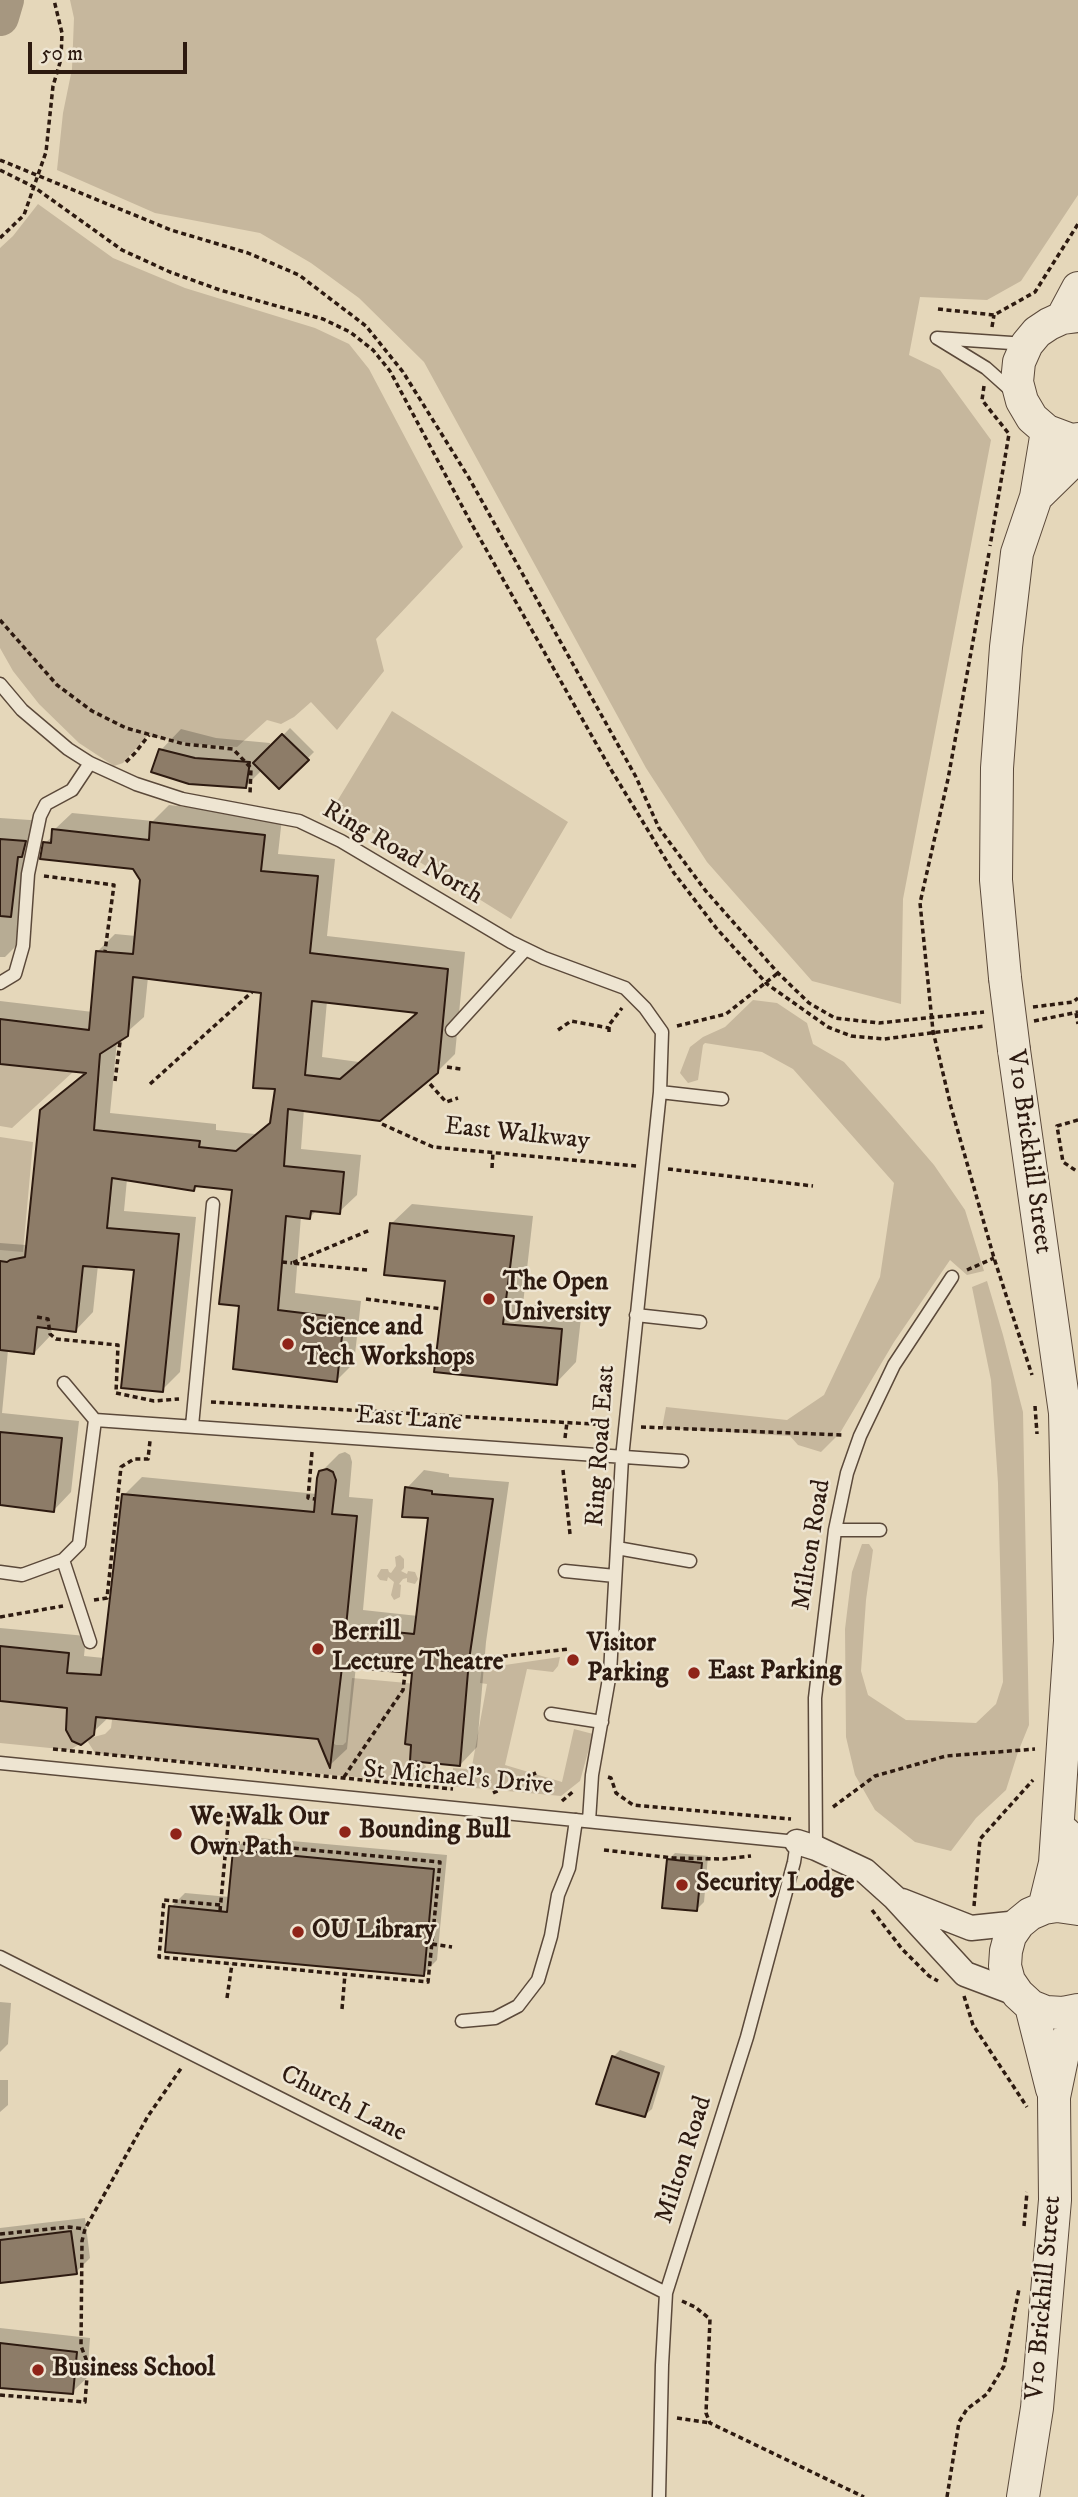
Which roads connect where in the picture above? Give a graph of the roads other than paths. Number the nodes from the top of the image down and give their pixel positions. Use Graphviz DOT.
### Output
graph roads {
  1 [pos="1078,288"];
  2 [pos="1070,317"];
  3 [pos="1027,344"];
  4 [pos="1022,401"];
  5 [pos="1047,431"];
  6 [pos="1078,439"];
  7 [pos="1078,456"];
  8 [pos="1036,497"];
  9 [pos="0,684"];
  10 [pos="90,763"];
  11 [pos="525,950"];
  12 [pos="0,983"];
  13 [pos="452,1030"];
  14 [pos="662,1032"];
  15 [pos="660,1092"];
  16 [pos="722,1098"];
  17 [pos="213,1204"];
  18 [pos="952,1276"];
  19 [pos="636,1315"];
  20 [pos="700,1322"];
  21 [pos="64,1383"];
  22 [pos="95,1420"];
  23 [pos="192,1426"];
  24 [pos="622,1458"];
  25 [pos="682,1461"];
  26 [pos="835,1530"];
  27 [pos="880,1530"];
  28 [pos="617,1548"];
  29 [pos="63,1560"];
  30 [pos="690,1562"];
  31 [pos="565,1571"];
  32 [pos="0,1572"];
  33 [pos="615,1576"];
  34 [pos="90,1642"];
  35 [pos="551,1714"];
  36 [pos="602,1722"];
  37 [pos="0,1763"];
  38 [pos="1060,1811"];
  39 [pos="582,1820"];
  40 [pos="807,1845"];
  41 [pos="1078,1890"];
  42 [pos="895,1898"];
  43 [pos="1078,1909"];
  44 [pos="1031,1915"];
  45 [pos="0,1957"];
  46 [pos="1025,2000"];
  47 [pos="1078,2011"];
  48 [pos="462,2021"];
  49 [pos="1054,2098"];
  50 [pos="666,2293"];
  51 [pos="1024,2494"];
  52 [pos="660,2497"];
  1 -- 2 [label="street"];
  2 -- 3 [label="street"];
  3 -- 4 [label="street"];
  3 -- 4 [label="lane"];
  4 -- 5 [label="street"];
  5 -- 6 [label="street"];
  5 -- 8 [label="street, V10 Brickhill Street"];
  7 -- 8 [label="street, V10 Brickhill Street"];
  8 -- 38 [label="street, V10 Brickhill Street, bridge"];
  9 -- 10 [label="lane, Ring Road North"];
  10 -- 11 [label="lane, Ring Road North"];
  10 -- 12 [label="lane"];
  11 -- 13 [label="lane"];
  11 -- 14 [label="lane, Ring Road North"];
  14 -- 15 [label="lane, Ring Road East"];
  15 -- 16 [label="lane"];
  15 -- 19 [label="lane, Ring Road East"];
  17 -- 23 [label="lane"];
  18 -- 26 [label="lane, Milton Road"];
  19 -- 20 [label="lane"];
  19 -- 24 [label="lane, Ring Road East"];
  21 -- 22 [label="lane"];
  22 -- 23 [label="lane, East Lane"];
  22 -- 29 [label="lane"];
  23 -- 24 [label="lane, East Lane"];
  24 -- 25 [label="lane, East Lane"];
  24 -- 28 [label="lane, Ring Road East"];
  26 -- 27 [label="lane"];
  26 -- 40 [label="lane, Milton Road"];
  28 -- 30 [label="lane"];
  28 -- 33 [label="lane, Ring Road East"];
  29 -- 32 [label="lane"];
  29 -- 34 [label="lane"];
  31 -- 33 [label="lane"];
  33 -- 36 [label="lane, Ring Road East"];
  35 -- 36 [label="lane"];
  36 -- 39 [label="lane, Ring Road East"];
  37 -- 39 [label="lane, St Michael's Drive"];
  38 -- 41 [label="street, V10 Brickhill Street"];
  38 -- 44 [label="street, V10 Brickhill Street"];
  39 -- 40 [label="lane, St Michael's Drive"];
  39 -- 48 [label="lane, Ring Road East"];
  40 -- 42 [label="street, St Michael's Drive"];
  40 -- 50 [label="lane, Milton Road"];
  42 -- 44 [label="street, St Michael's Drive"];
  42 -- 46 [label="street, St Michael's Drive"];
  43 -- 44 [label="street"];
  44 -- 46 [label="street, V10 Brickhill Street"];
  45 -- 50 [label="lane, Church Lane"];
  46 -- 47 [label="street"];
  46 -- 49 [label="street, V10 Brickhill Street"];
  47 -- 49 [label="street, V10 Brickhill Street"];
  49 -- 51 [label="street, V10 Brickhill Street"];
  50 -- 52 [label="lane, Milton Road"];
}
